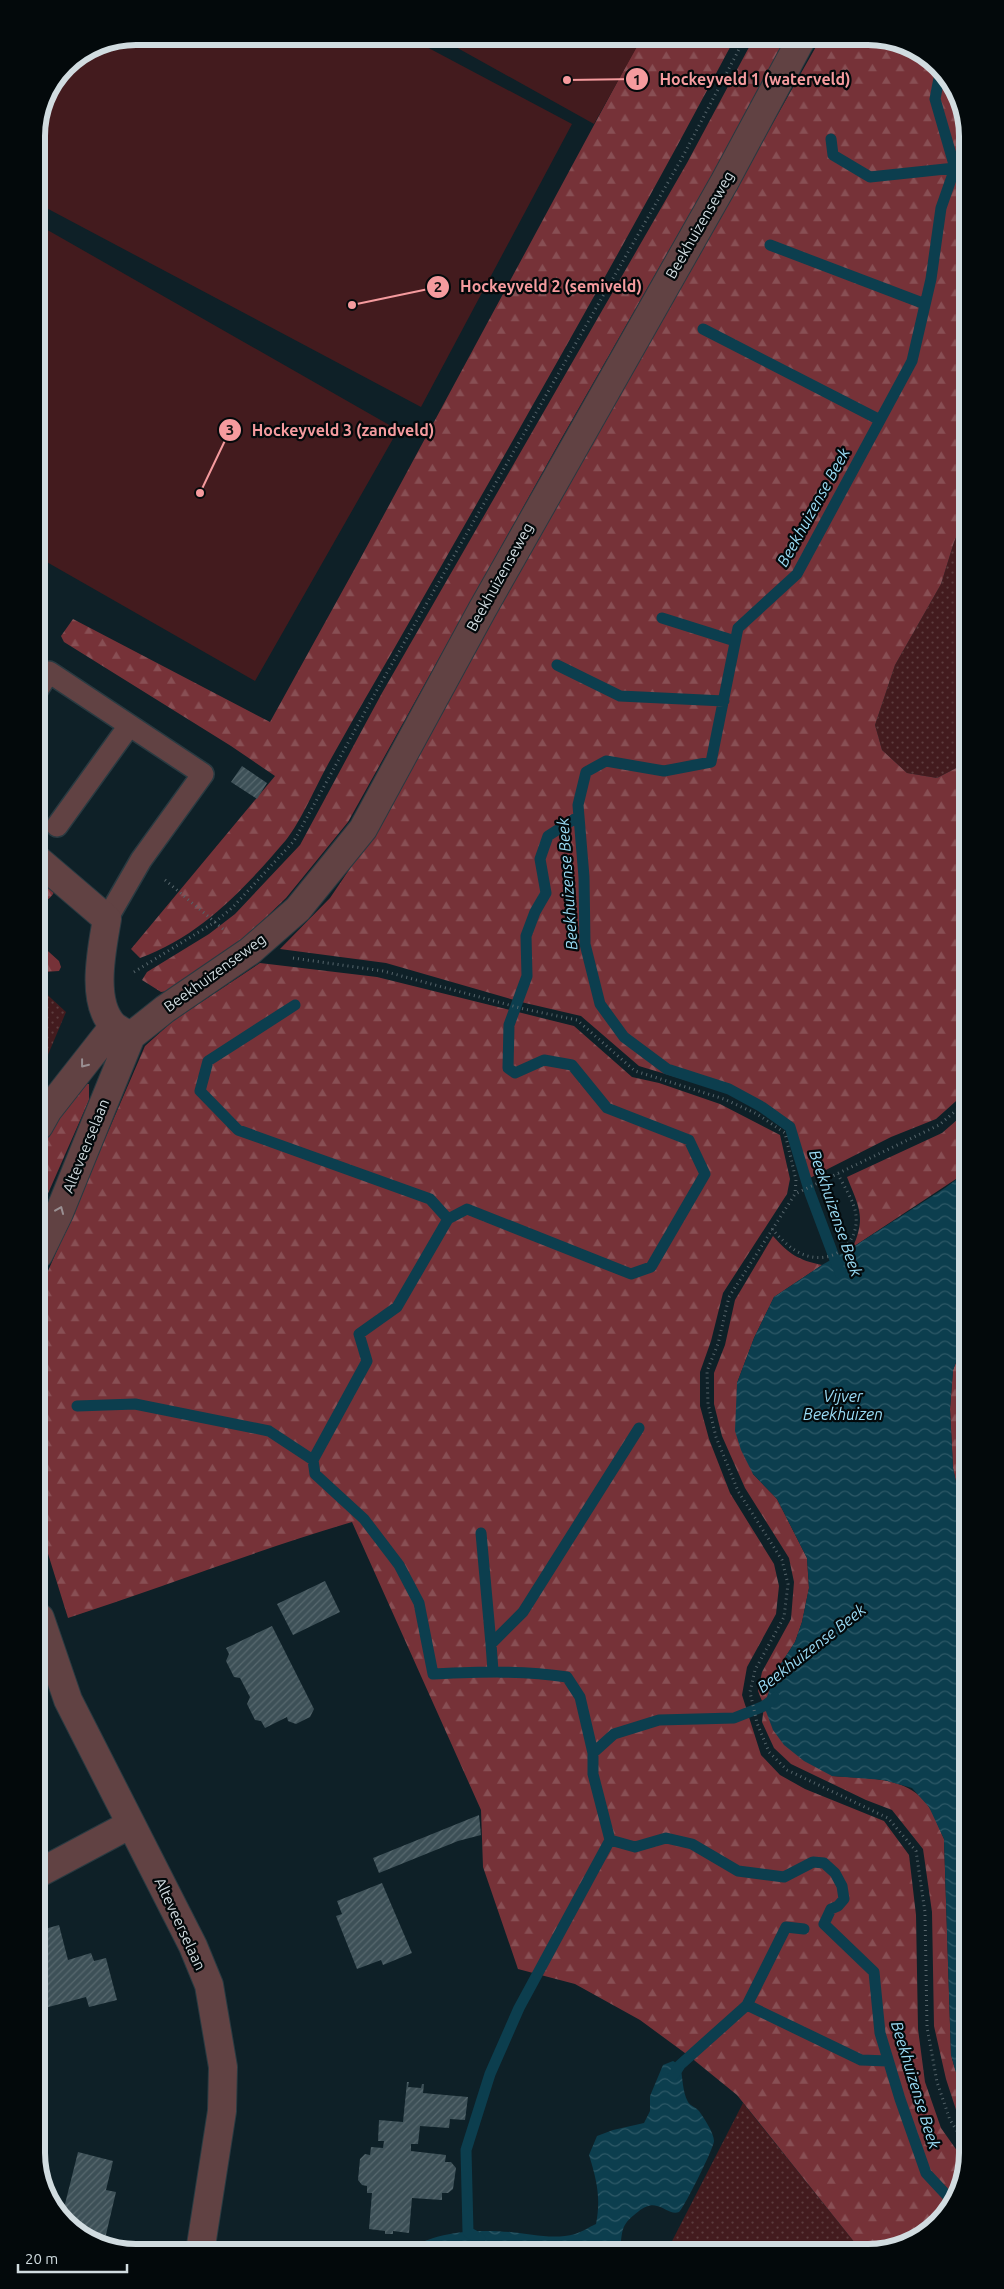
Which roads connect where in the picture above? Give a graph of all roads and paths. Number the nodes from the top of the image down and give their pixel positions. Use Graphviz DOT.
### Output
graph roads {
  1 [pos="741,45"];
  2 [pos="799,45"];
  3 [pos="45,678"];
  4 [pos="129,726"];
  5 [pos="57,826"];
  6 [pos="142,860"];
  7 [pos="45,866"];
  8 [pos="107,919"];
  9 [pos="215,922"];
  10 [pos="250,951"];
  11 [pos="116,1024"];
  12 [pos="959,1108"];
  13 [pos="45,1115"];
  14 [pos="838,1174"];
  15 [pos="795,1194"];
  16 [pos="772,1229"];
  17 [pos="45,1242"];
  18 [pos="45,1633"];
  19 [pos="131,1824"];
  20 [pos="45,1870"];
  21 [pos="959,2134"];
  22 [pos="201,2244"];
  1 -- 9 [label="path"];
  2 -- 10 [label="street, Beekhuizenseweg"];
  3 -- 4 [label="lane"];
  4 -- 5 [label="lane"];
  4 -- 6 [label="lane"];
  6 -- 8 [label="lane"];
  6 -- 9 [label="path"];
  7 -- 8 [label="street"];
  8 -- 11 [label="street"];
  9 -- 10 [label="path"];
  9 -- 11 [label="path"];
  10 -- 11 [label="street, Beekhuizenseweg"];
  10 -- 15 [label="path"];
  11 -- 13 [label="street, Beekhuizenseweg, one-way"];
  17 -- 11 [label="street, Alteveerselaan, one-way"];
  12 -- 14 [label="path"];
  14 -- 15 [label="path"];
  14 -- 16 [label="path"];
  15 -- 16 [label="path"];
  16 -- 21 [label="path"];
  18 -- 19 [label="street, Alteveerselaan"];
  19 -- 20 [label="street"];
  19 -- 22 [label="street, Alteveerselaan"];
}
